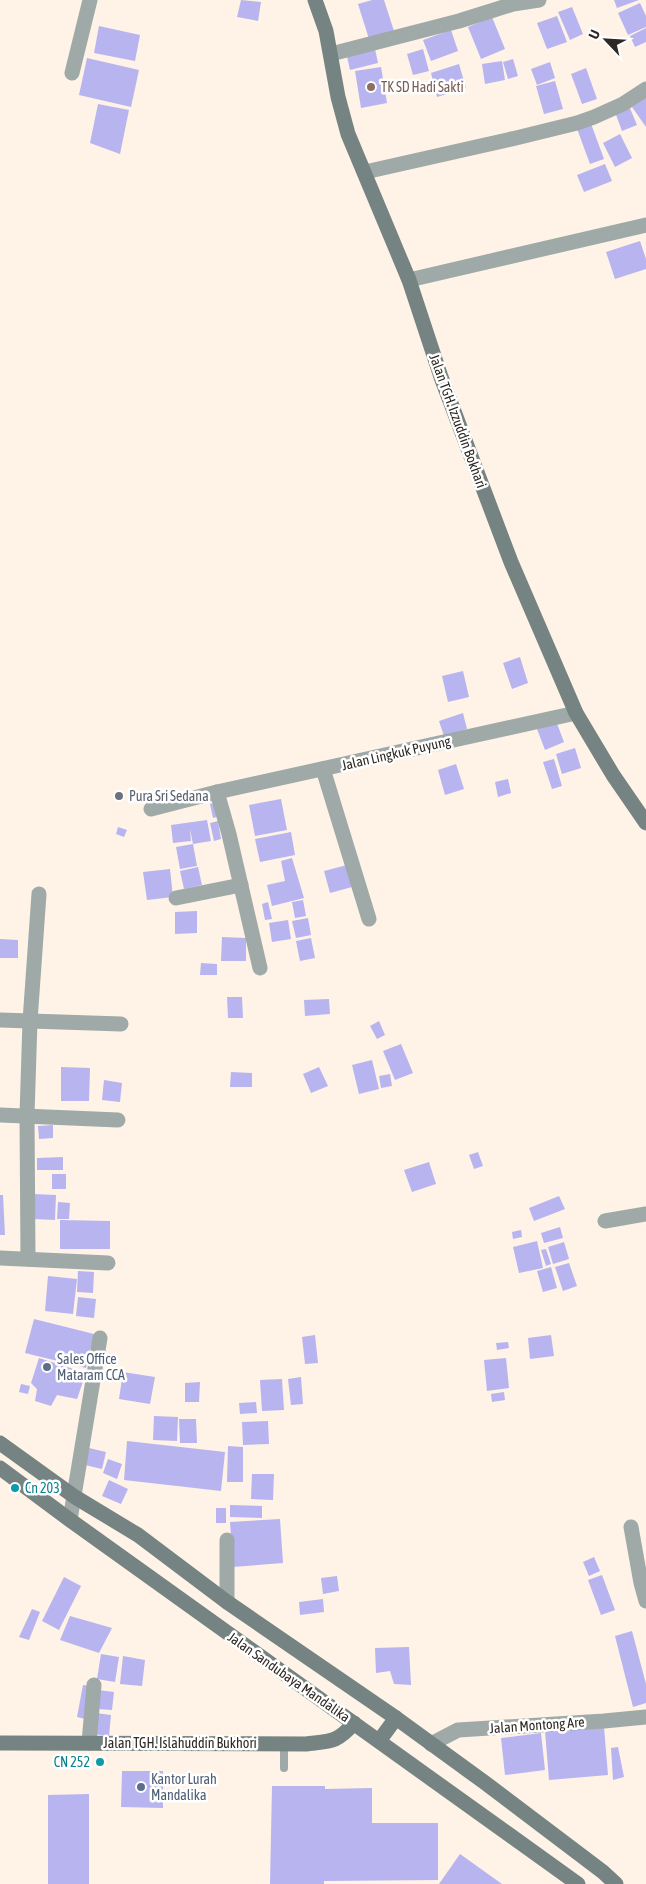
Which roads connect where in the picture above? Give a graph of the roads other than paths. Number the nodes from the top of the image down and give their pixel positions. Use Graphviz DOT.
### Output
graph roads {
  1 [pos="90,0"];
  2 [pos="315,0"];
  3 [pos="539,0"];
  4 [pos="512,2"];
  5 [pos="331,54"];
  6 [pos="72,73"];
  7 [pos="646,89"];
  8 [pos="365,172"];
  9 [pos="646,225"];
  10 [pos="409,280"];
  11 [pos="576,713"];
  12 [pos="323,769"];
  13 [pos="217,792"];
  14 [pos="151,809"];
  15 [pos="646,823"];
  16 [pos="241,884"];
  17 [pos="38,894"];
  18 [pos="176,898"];
  19 [pos="369,919"];
  20 [pos="260,968"];
  21 [pos="0,1020"];
  22 [pos="30,1021"];
  23 [pos="121,1024"];
  24 [pos="0,1115"];
  25 [pos="27,1115"];
  26 [pos="118,1120"];
  27 [pos="646,1214"];
  28 [pos="605,1221"];
  29 [pos="0,1258"];
  30 [pos="28,1259"];
  31 [pos="108,1263"];
  32 [pos="100,1338"];
  33 [pos="0,1444"];
  34 [pos="0,1468"];
  35 [pos="75,1497"];
  36 [pos="70,1520"];
  37 [pos="631,1527"];
  38 [pos="227,1540"];
  39 [pos="646,1601"];
  40 [pos="227,1602"];
  41 [pos="94,1685"];
  42 [pos="646,1717"];
  43 [pos="396,1718"];
  44 [pos="354,1723"];
  45 [pos="379,1741"];
  46 [pos="0,1743"];
  47 [pos="89,1743"];
  48 [pos="284,1744"];
  49 [pos="431,1744"];
  50 [pos="284,1768"];
  51 [pos="578,1884"];
  52 [pos="616,1884"];
  1 -- 6 [label="street"];
  2 -- 5 [label="main road, Jalan TGH. Izzuddin Bokhari"];
  3 -- 4 [label="street"];
  4 -- 5 [label="street"];
  5 -- 8 [label="main road, Jalan TGH. Izzuddin Bokhari"];
  7 -- 8 [label="street"];
  8 -- 10 [label="main road, Jalan TGH. Izzuddin Bokhari"];
  9 -- 10 [label="street"];
  10 -- 11 [label="main road, Jalan TGH. Izzuddin Bokhari"];
  11 -- 12 [label="street, Jalan Lingkuk Puyung"];
  11 -- 15 [label="main road, Jalan TGH. Izzuddin Bokhari"];
  12 -- 13 [label="street, Jalan Lingkuk Puyung"];
  12 -- 19 [label="street"];
  13 -- 14 [label="street, Jalan Lingkuk Puyung"];
  13 -- 16 [label="street"];
  16 -- 18 [label="street"];
  16 -- 20 [label="street"];
  17 -- 22 [label="street"];
  21 -- 22 [label="street"];
  22 -- 23 [label="street"];
  22 -- 25 [label="street"];
  24 -- 25 [label="street"];
  25 -- 26 [label="street"];
  25 -- 30 [label="street"];
  27 -- 28 [label="street"];
  29 -- 30 [label="street"];
  30 -- 31 [label="street"];
  32 -- 35 [label="street"];
  33 -- 35 [label="main road"];
  34 -- 36 [label="main road, Jalan Sandubaya Mandalika"];
  35 -- 36 [label="street"];
  35 -- 40 [label="main road"];
  36 -- 44 [label="main road, Jalan Sandubaya Mandalika"];
  37 -- 39 [label="street"];
  38 -- 40 [label="street"];
  40 -- 43 [label="main road"];
  41 -- 47 [label="street"];
  42 -- 49 [label="street, Jalan Montong Are"];
  43 -- 45 [label="main road"];
  43 -- 49 [label="main road"];
  44 -- 45 [label="main road, Jalan Sandubaya Mandalika"];
  44 -- 48 [label="main road, Jalan TGH. Islahuddin Bukhori"];
  45 -- 51 [label="main road, Jalan Sandubaya Mandalika"];
  46 -- 47 [label="main road, Jalan TGH. Islahuddin Bukhori"];
  47 -- 48 [label="main road, Jalan TGH. Islahuddin Bukhori"];
  48 -- 50 [label="lane"];
  49 -- 52 [label="main road"];
}
